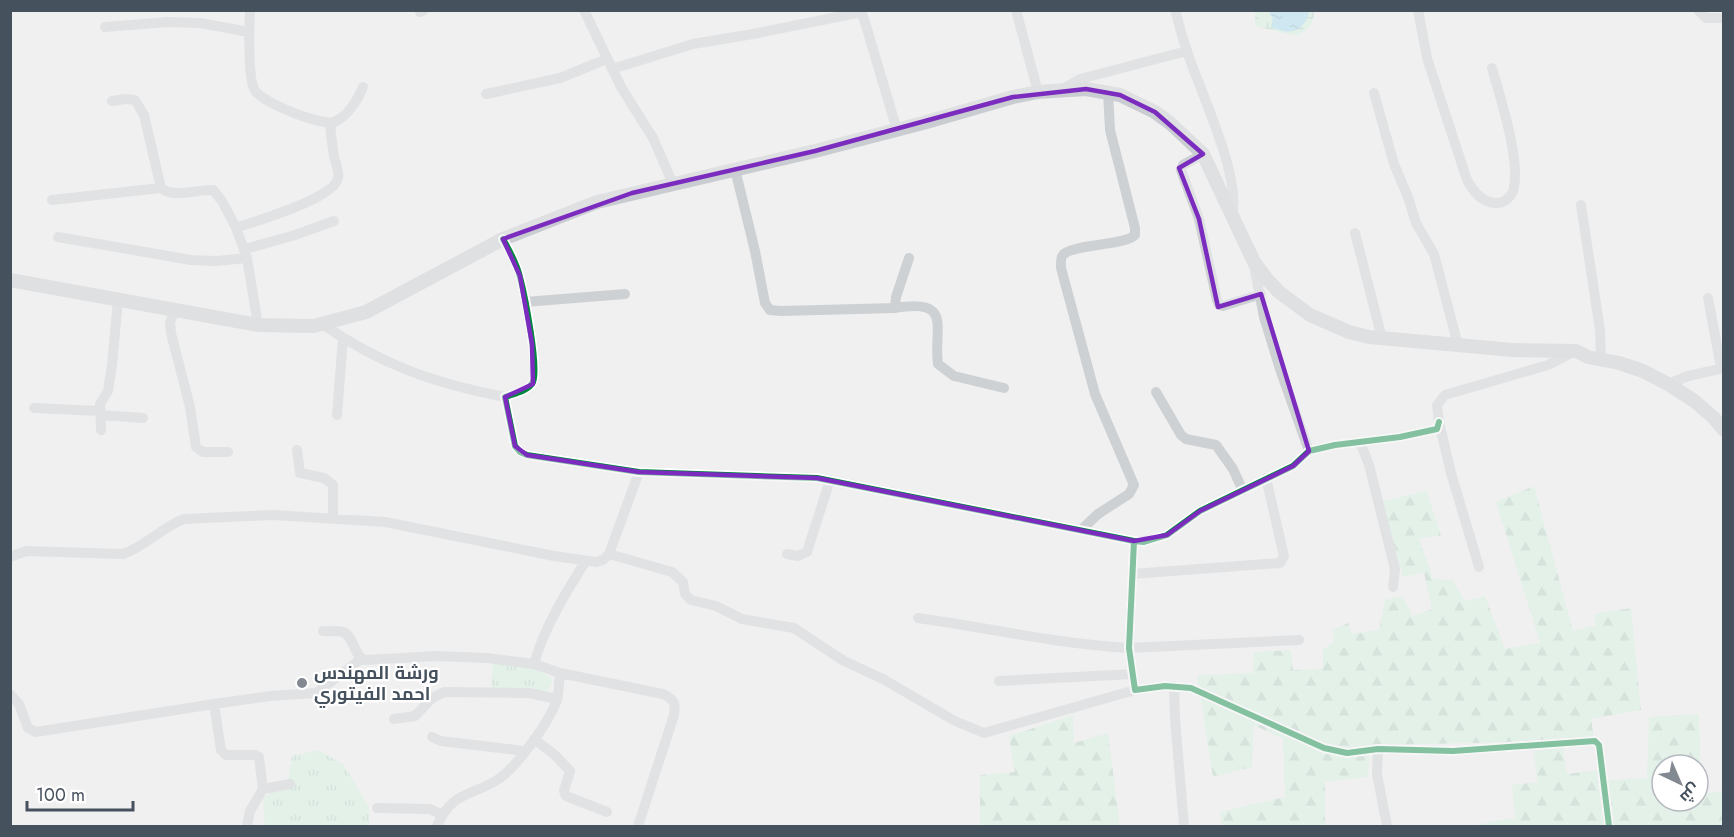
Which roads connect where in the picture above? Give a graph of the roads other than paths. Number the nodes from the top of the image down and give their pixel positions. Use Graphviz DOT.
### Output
graph roads {
  1 [pos="250,10"];
  2 [pos="584,10"];
  3 [pos="1016,10"];
  4 [pos="1175,10"];
  5 [pos="1418,10"];
  6 [pos="1698,10"];
  7 [pos="1724,18"];
  8 [pos="105,27"];
  9 [pos="249,32"];
  10 [pos="1187,51"];
  11 [pos="609,64"];
  12 [pos="1492,68"];
  13 [pos="363,87"];
  14 [pos="1061,90"];
  15 [pos="1038,92"];
  16 [pos="1108,92"];
  17 [pos="1374,93"];
  18 [pos="486,94"];
  19 [pos="112,101"];
  20 [pos="330,123"];
  21 [pos="897,130"];
  22 [pos="1203,154"];
  23 [pos="735,169"];
  24 [pos="673,184"];
  25 [pos="161,188"];
  26 [pos="52,200"];
  27 [pos="1581,205"];
  28 [pos="1232,214"];
  29 [pos="334,220"];
  30 [pos="236,228"];
  31 [pos="1355,233"];
  32 [pos="58,237"];
  33 [pos="503,239"];
  34 [pos="246,254"];
  35 [pos="909,258"];
  36 [pos="1254,262"];
  37 [pos="10,280"];
  38 [pos="626,294"];
  39 [pos="1261,294"];
  40 [pos="1708,298"];
  41 [pos="118,300"];
  42 [pos="525,302"];
  43 [pos="895,308"];
  44 [pos="175,311"];
  45 [pos="322,324"];
  46 [pos="258,325"];
  47 [pos="1382,338"];
  48 [pos="344,339"];
  49 [pos="1458,345"];
  50 [pos="1576,351"];
  51 [pos="1601,359"];
  52 [pos="1722,368"];
  53 [pos="1668,384"];
  54 [pos="1004,388"];
  55 [pos="1156,392"];
  56 [pos="505,397"];
  57 [pos="34,408"];
  58 [pos="100,413"];
  59 [pos="337,415"];
  60 [pos="143,418"];
  61 [pos="1438,422"];
  62 [pos="101,430"];
  63 [pos="1724,430"];
  64 [pos="1360,442"];
  65 [pos="297,450"];
  66 [pos="1309,451"];
  67 [pos="228,452"];
  68 [pos="639,472"];
  69 [pos="1266,478"];
  70 [pos="831,480"];
  71 [pos="1243,491"];
  72 [pos="333,518"];
  73 [pos="1081,530"];
  74 [pos="1134,541"];
  75 [pos="609,554"];
  76 [pos="787,554"];
  77 [pos="10,557"];
  78 [pos="585,562"];
  79 [pos="1479,567"];
  80 [pos="1132,574"];
  81 [pos="1393,586"];
  82 [pos="918,618"];
  83 [pos="323,632"];
  84 [pos="1299,640"];
  85 [pos="1130,648"];
  86 [pos="361,659"];
  87 [pos="534,664"];
  88 [pos="560,673"];
  89 [pos="1133,674"];
  90 [pos="999,681"];
  91 [pos="1174,686"];
  92 [pos="1135,690"];
  93 [pos="10,694"];
  94 [pos="557,699"];
  95 [pos="214,704"];
  96 [pos="394,719"];
  97 [pos="432,738"];
  98 [pos="534,739"];
  99 [pos="1378,749"];
  100 [pos="524,751"];
  101 [pos="290,784"];
  102 [pos="263,789"];
  103 [pos="378,808"];
  104 [pos="607,812"];
  105 [pos="442,815"];
  106 [pos="247,826"];
  107 [pos="437,826"];
  108 [pos="638,826"];
  109 [pos="1184,826"];
  110 [pos="1388,826"];
  111 [pos="1609,826"];
  1 -- 9 [label="street"];
  2 -- 11 [label="street"];
  3 -- 15 [label="street"];
  4 -- 10 [label="street"];
  5 -- 12 [label="street"];
  6 -- 7 [label="street"];
  8 -- 9 [label="street"];
  9 -- 20 [label="street"];
  10 -- 14 [label="street"];
  10 -- 28 [label="street"];
  11 -- 18 [label="street"];
  11 -- 21 [label="street"];
  11 -- 24 [label="street"];
  13 -- 20 [label="street"];
  14 -- 15 [label="main road"];
  14 -- 16 [label="main road"];
  15 -- 21 [label="main road"];
  16 -- 22 [label="main road"];
  16 -- 73 [label="street"];
  17 -- 49 [label="street"];
  19 -- 25 [label="street"];
  20 -- 30 [label="street"];
  21 -- 23 [label="main road"];
  22 -- 28 [label="main road"];
  22 -- 39 [label="street"];
  23 -- 24 [label="main road"];
  23 -- 43 [label="street"];
  24 -- 33 [label="main road"];
  25 -- 26 [label="street"];
  25 -- 30 [label="street"];
  27 -- 51 [label="street"];
  28 -- 36 [label="main road"];
  29 -- 34 [label="street"];
  30 -- 34 [label="street"];
  31 -- 47 [label="street"];
  32 -- 34 [label="street"];
  33 -- 42 [label="street"];
  33 -- 45 [label="main road"];
  34 -- 46 [label="street"];
  35 -- 43 [label="street"];
  36 -- 39 [label="street"];
  36 -- 47 [label="main road"];
  37 -- 41 [label="main road"];
  38 -- 42 [label="street"];
  39 -- 66 [label="street"];
  40 -- 52 [label="street"];
  41 -- 44 [label="main road"];
  41 -- 58 [label="street"];
  42 -- 56 [label="street"];
  43 -- 54 [label="street"];
  44 -- 46 [label="main road"];
  44 -- 67 [label="street"];
  45 -- 46 [label="main road"];
  45 -- 48 [label="street"];
  47 -- 49 [label="main road"];
  48 -- 56 [label="street"];
  48 -- 59 [label="street"];
  49 -- 50 [label="main road"];
  50 -- 51 [label="main road"];
  50 -- 61 [label="street"];
  51 -- 53 [label="main road"];
  52 -- 53 [label="street"];
  53 -- 63 [label="main road"];
  55 -- 71 [label="street"];
  56 -- 68 [label="street"];
  57 -- 58 [label="street"];
  58 -- 60 [label="street"];
  58 -- 62 [label="street"];
  61 -- 64 [label="street"];
  61 -- 79 [label="street"];
  64 -- 66 [label="street"];
  64 -- 81 [label="street"];
  65 -- 72 [label="street"];
  66 -- 69 [label="street"];
  68 -- 70 [label="street"];
  68 -- 75 [label="street"];
  69 -- 71 [label="street"];
  69 -- 80 [label="street"];
  70 -- 73 [label="street"];
  70 -- 76 [label="street"];
  71 -- 74 [label="street"];
  72 -- 77 [label="street"];
  72 -- 78 [label="street"];
  73 -- 74 [label="street"];
  74 -- 80 [label="street"];
  75 -- 78 [label="street"];
  75 -- 92 [label="street"];
  78 -- 87 [label="street"];
  80 -- 85 [label="street"];
  82 -- 85 [label="street"];
  83 -- 86 [label="street"];
  84 -- 85 [label="street"];
  85 -- 89 [label="street"];
  86 -- 87 [label="street"];
  86 -- 95 [label="street"];
  87 -- 88 [label="street"];
  88 -- 94 [label="street"];
  88 -- 108 [label="street"];
  89 -- 90 [label="street"];
  89 -- 92 [label="street"];
  91 -- 92 [label="street"];
  91 -- 99 [label="street"];
  91 -- 109 [label="street"];
  93 -- 95 [label="street"];
  94 -- 96 [label="street"];
  94 -- 98 [label="street"];
  95 -- 102 [label="street"];
  97 -- 100 [label="street"];
  98 -- 100 [label="street"];
  98 -- 104 [label="street"];
  99 -- 110 [label="street"];
  99 -- 111 [label="street"];
  100 -- 105 [label="street"];
  101 -- 102 [label="street"];
  102 -- 106 [label="street"];
  103 -- 105 [label="street"];
  105 -- 107 [label="street"];
}
